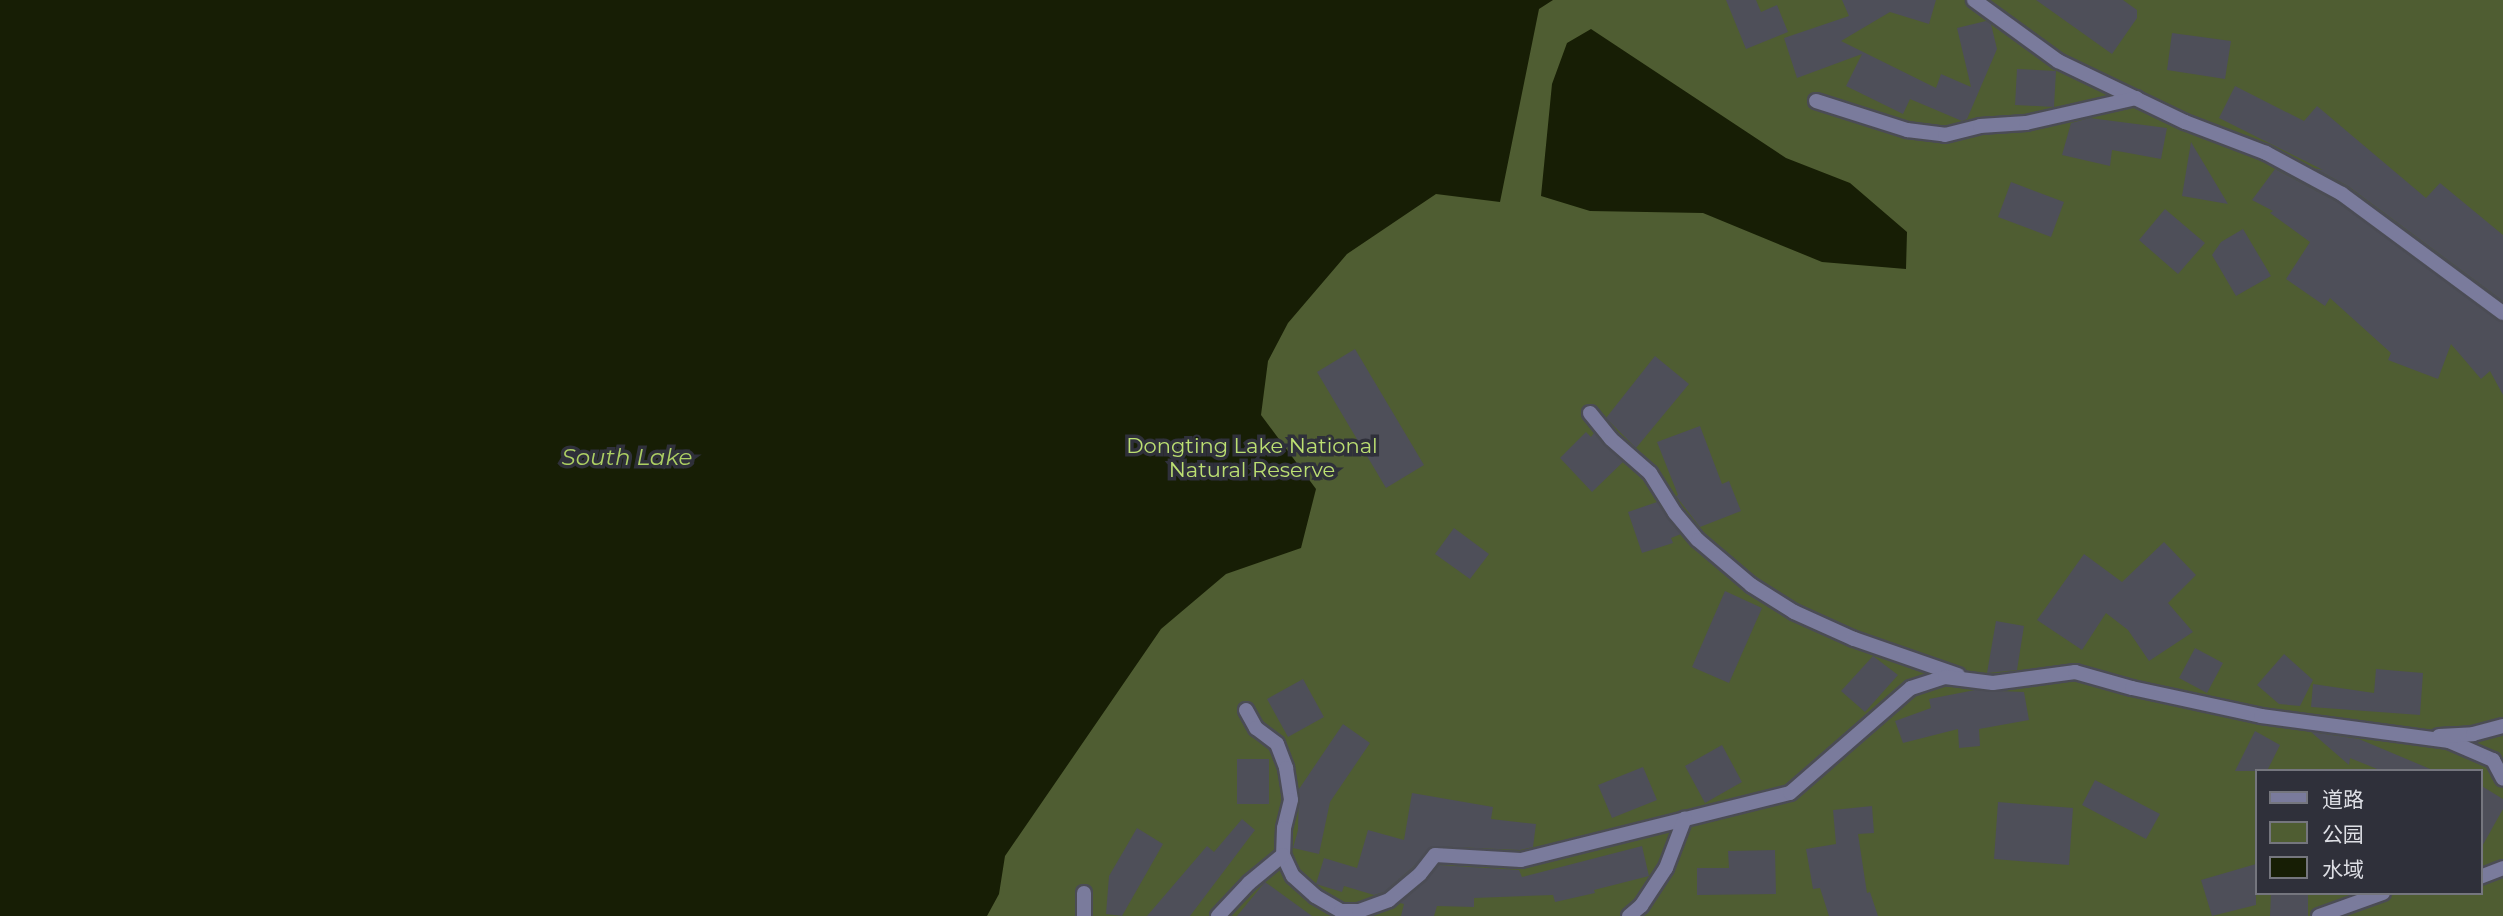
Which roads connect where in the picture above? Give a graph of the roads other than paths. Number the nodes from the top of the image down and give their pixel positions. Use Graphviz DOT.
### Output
graph roads {
  1 [pos="1974,0"];
  2 [pos="2136,99"];
  3 [pos="1816,100"];
  4 [pos="2503,313"];
  5 [pos="1590,413"];
  6 [pos="1972,680"];
  7 [pos="1246,710"];
  8 [pos="2503,726"];
  9 [pos="2426,736"];
  10 [pos="2503,779"];
  11 [pos="1685,818"];
  12 [pos="1283,855"];
  13 [pos="2503,868"];
  14 [pos="2482,876"];
  15 [pos="1084,893"];
  16 [pos="2377,895"];
  17 [pos="1084,916"];
  18 [pos="1218,916"];
  19 [pos="1629,916"];
  20 [pos="2319,916"];
  1 -- 2 [label="street"];
  2 -- 3 [label="street"];
  2 -- 4 [label="street"];
  5 -- 6 [label="street"];
  6 -- 9 [label="street"];
  6 -- 11 [label="street"];
  7 -- 12 [label="street"];
  8 -- 9 [label="street"];
  9 -- 10 [label="street"];
  11 -- 12 [label="street"];
  11 -- 19 [label="street"];
  12 -- 18 [label="street"];
  13 -- 14 [label="street"];
  15 -- 17 [label="street"];
  16 -- 20 [label="street"];
}
